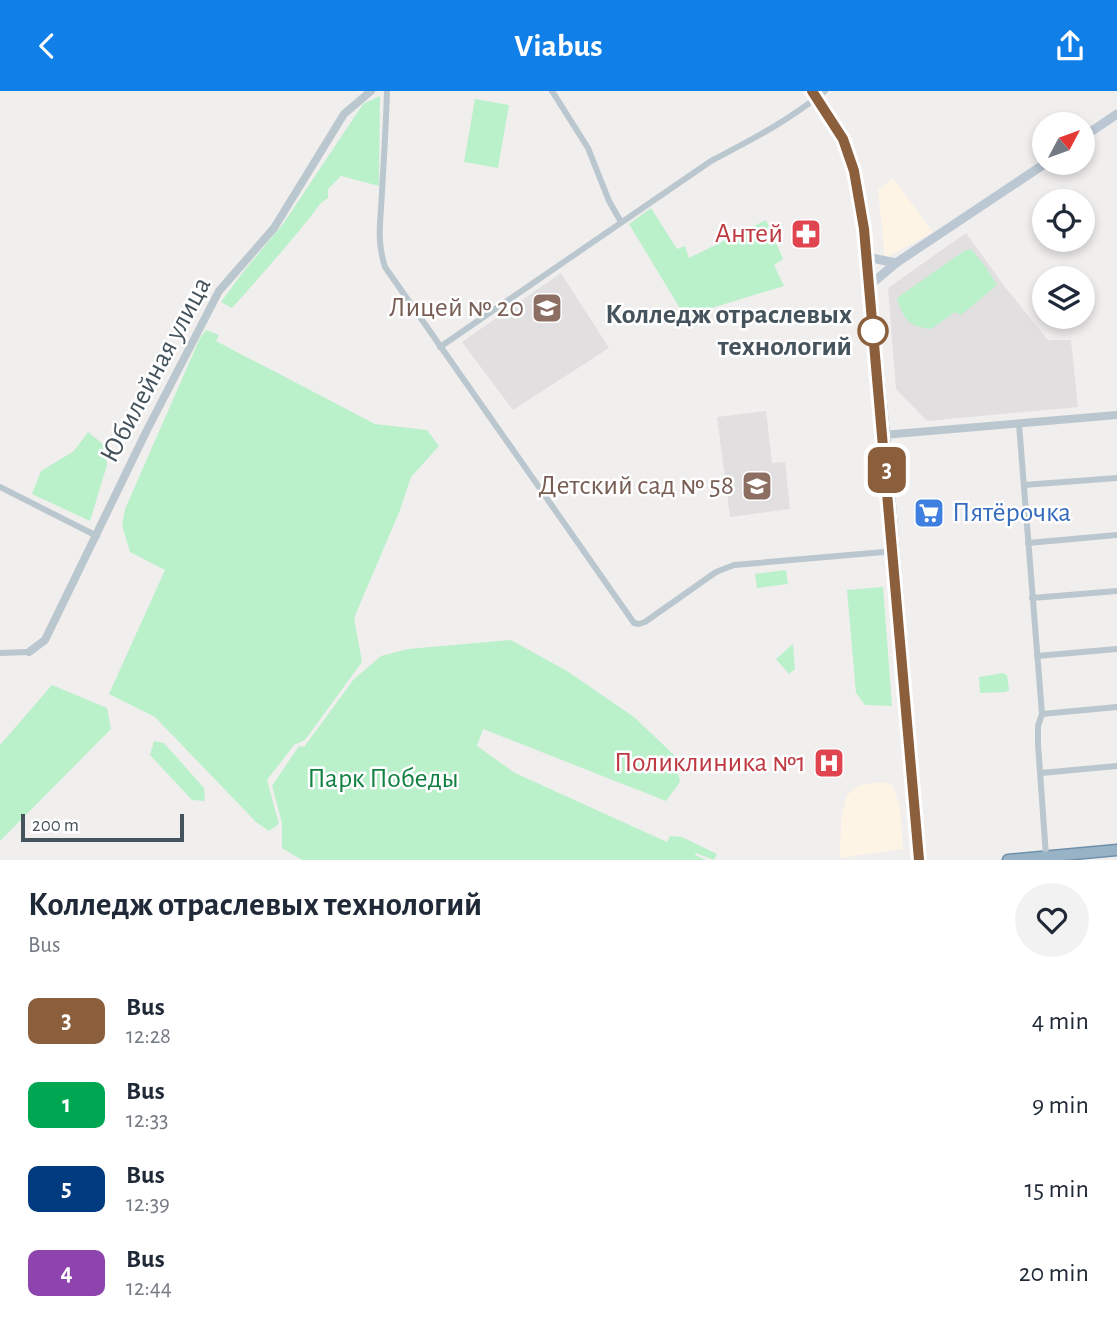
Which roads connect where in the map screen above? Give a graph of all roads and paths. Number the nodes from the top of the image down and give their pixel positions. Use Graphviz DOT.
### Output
graph roads {
  1 [pos="372,91"];
  2 [pos="387,91"];
  3 [pos="552,91"];
  4 [pos="818,93"];
  5 [pos="1117,114"];
  6 [pos="1096,128"];
  7 [pos="1032,172"];
  8 [pos="621,222"];
  9 [pos="867,257"];
  10 [pos="896,263"];
  11 [pos="870,285"];
  12 [pos="440,347"];
  13 [pos="1117,415"];
  14 [pos="1019,424"];
  15 [pos="883,435"];
  16 [pos="1117,478"];
  17 [pos="1024,485"];
  18 [pos="0,487"];
  19 [pos="97,535"];
  20 [pos="1117,535"];
  21 [pos="1028,543"];
  22 [pos="894,554"];
  23 [pos="1117,591"];
  24 [pos="1032,598"];
  25 [pos="1117,649"];
  26 [pos="29,652"];
  27 [pos="0,653"];
  28 [pos="1037,656"];
  29 [pos="1117,707"];
  30 [pos="1042,713"];
  31 [pos="1117,766"];
  32 [pos="1041,773"];
  33 [pos="1117,850"];
  34 [pos="1046,856"];
  35 [pos="919,860"];
  36 [pos="1008,860"];
  1 -- 19 [label="street, Юбилейная улица"];
  2 -- 12 [label="street"];
  3 -- 8 [label="street"];
  4 -- 8 [label="street"];
  4 -- 9 [label="highway"];
  5 -- 6 [label="main road"];
  7 -- 10 [label="main road"];
  8 -- 12 [label="street"];
  9 -- 10 [label="main road"];
  9 -- 11 [label="highway"];
  10 -- 11 [label="main road"];
  11 -- 15 [label="highway"];
  12 -- 22 [label="street"];
  13 -- 14 [label="street"];
  14 -- 15 [label="street"];
  14 -- 17 [label="street"];
  15 -- 22 [label="highway"];
  16 -- 17 [label="street"];
  17 -- 21 [label="street"];
  18 -- 19 [label="street"];
  19 -- 26 [label="street, Юбилейная улица"];
  20 -- 21 [label="street"];
  21 -- 24 [label="street"];
  22 -- 35 [label="highway"];
  23 -- 24 [label="street"];
  24 -- 28 [label="street"];
  25 -- 28 [label="street"];
  26 -- 27 [label="street"];
  28 -- 30 [label="street"];
  29 -- 30 [label="street"];
  30 -- 32 [label="street"];
  31 -- 32 [label="street"];
  32 -- 34 [label="street"];
  33 -- 34 [label="highway"];
  34 -- 36 [label="highway"];
}
